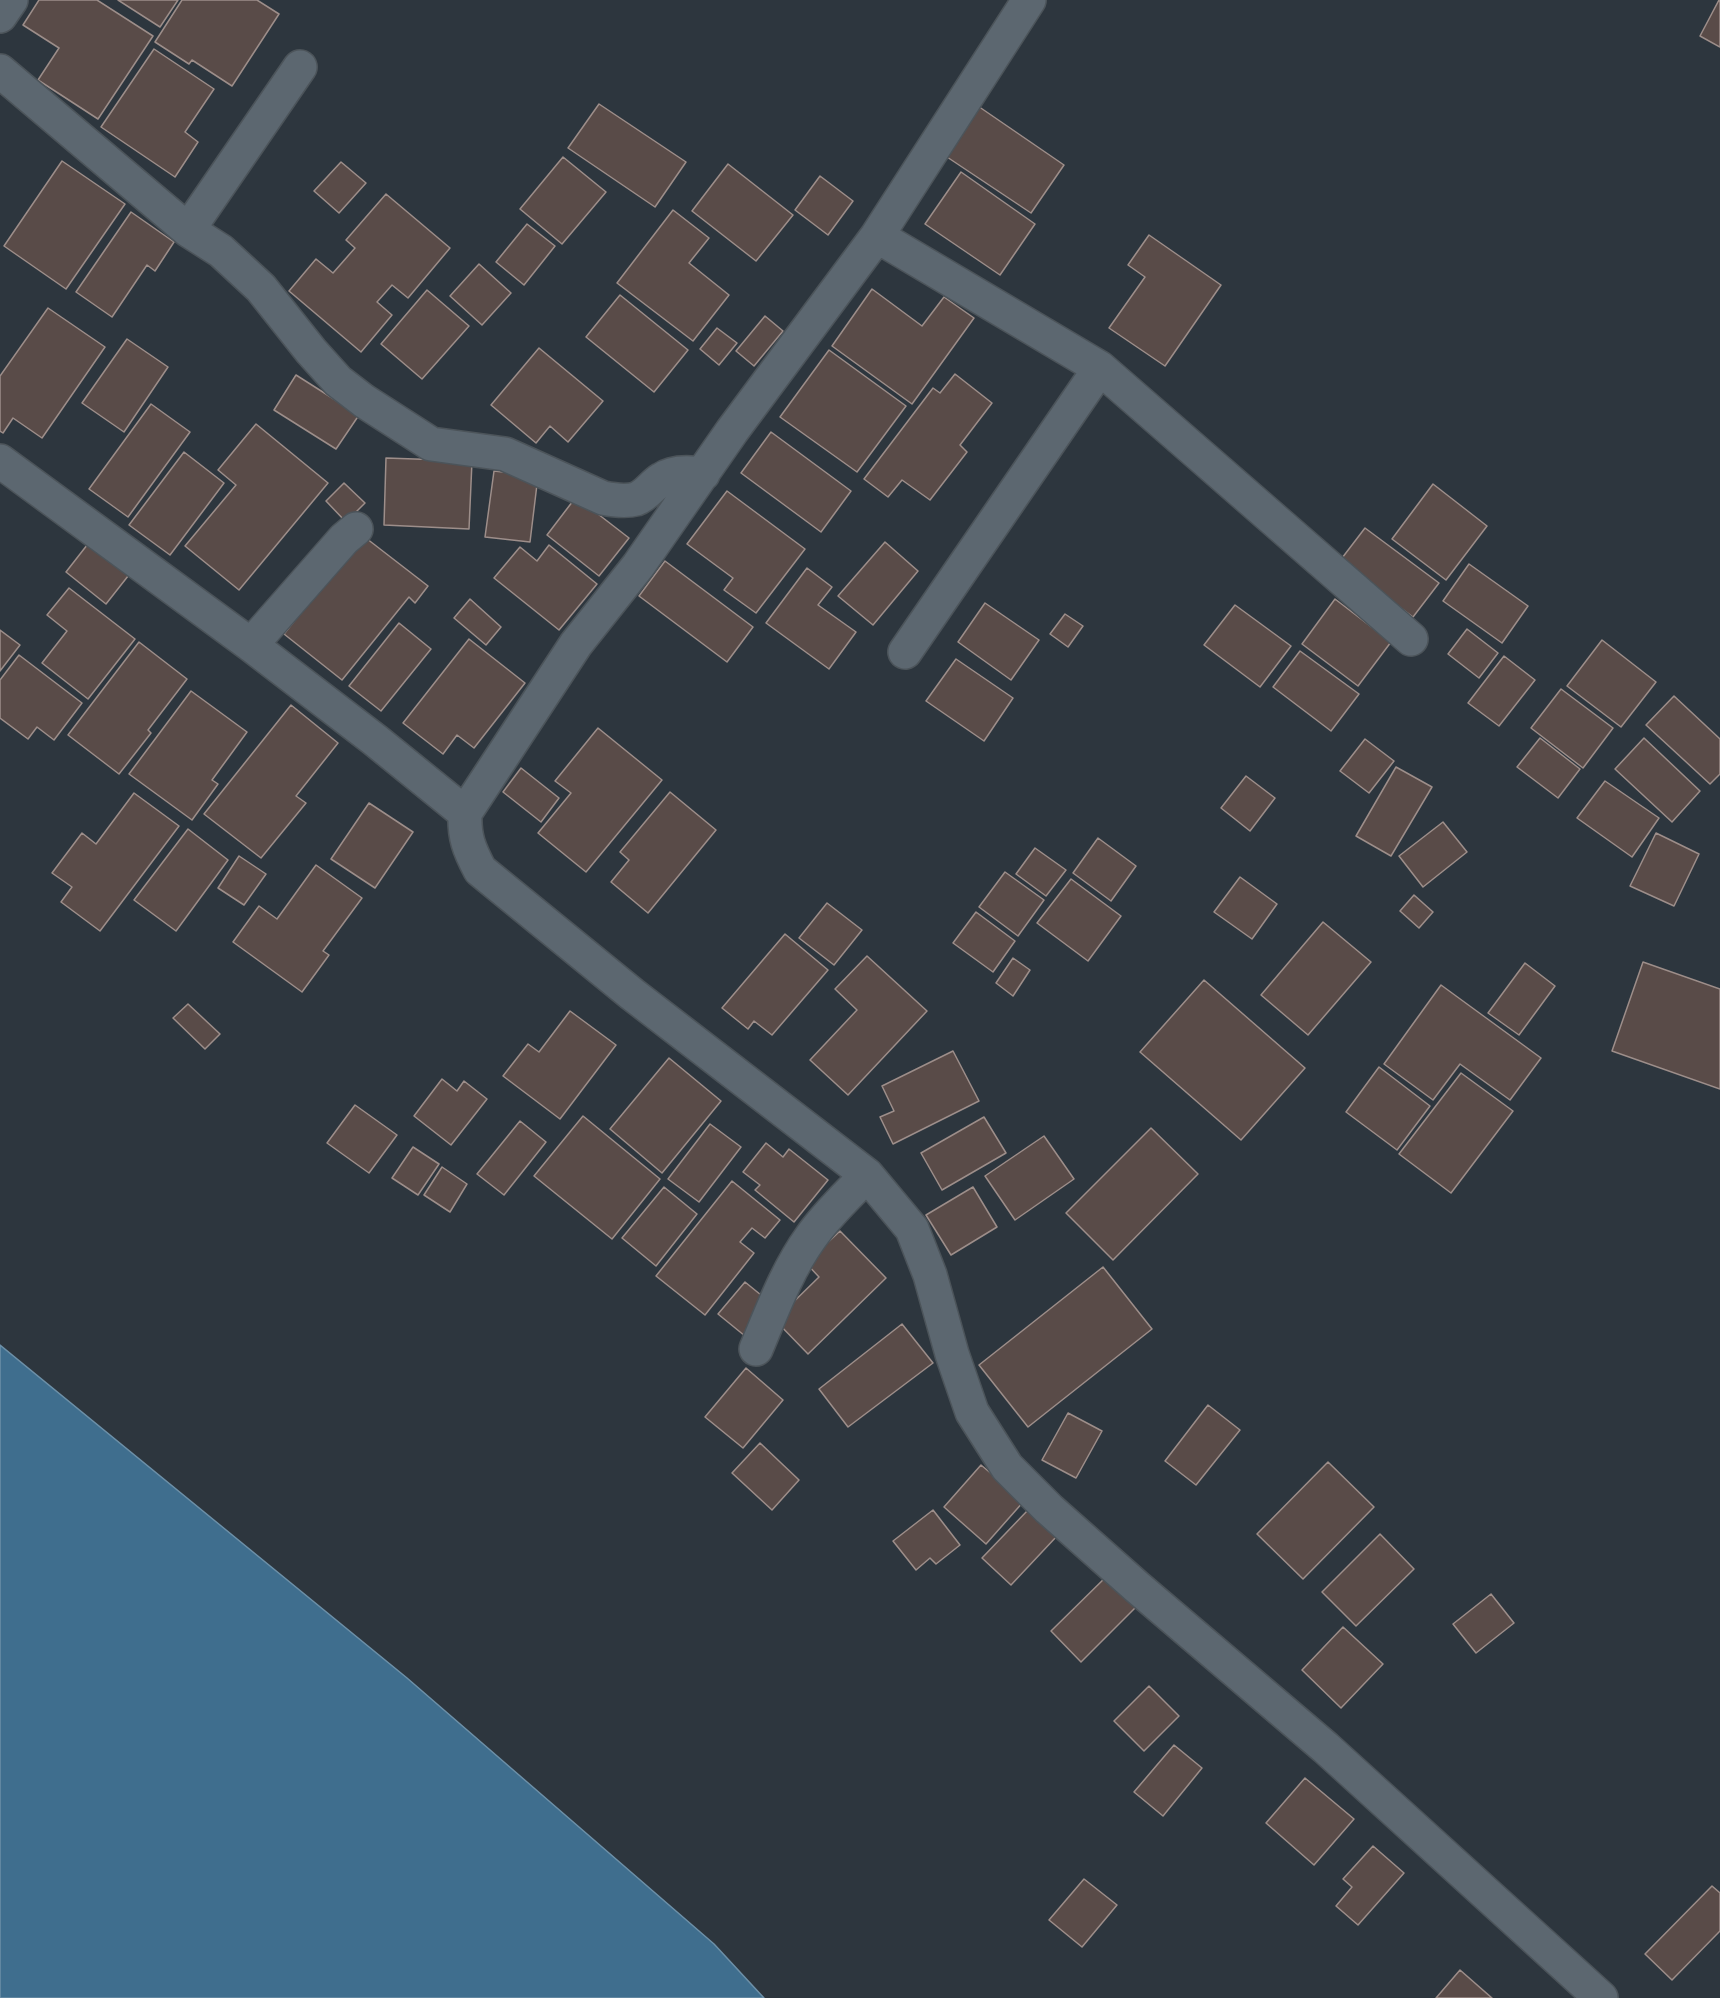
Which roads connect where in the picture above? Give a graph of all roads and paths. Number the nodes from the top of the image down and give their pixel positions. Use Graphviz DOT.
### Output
graph roads {
  1 [pos="11,0"];
  2 [pos="1029,0"];
  3 [pos="0,16"];
  4 [pos="300,67"];
  5 [pos="0,70"];
  6 [pos="188,230"];
  7 [pos="877,236"];
  8 [pos="1100,368"];
  9 [pos="0,461"];
  10 [pos="703,474"];
  11 [pos="356,529"];
  12 [pos="1411,639"];
  13 [pos="251,645"];
  14 [pos="905,652"];
  15 [pos="465,813"];
  16 [pos="867,1175"];
  17 [pos="756,1349"];
  18 [pos="1600,1998"];
  1 -- 3 [label="street"];
  2 -- 7 [label="street"];
  4 -- 6 [label="street"];
  5 -- 6 [label="street"];
  6 -- 10 [label="street"];
  7 -- 8 [label="street"];
  7 -- 10 [label="street"];
  8 -- 12 [label="street"];
  8 -- 14 [label="street"];
  9 -- 13 [label="street"];
  10 -- 15 [label="street"];
  11 -- 13 [label="street"];
  13 -- 15 [label="street"];
  15 -- 16 [label="street"];
  16 -- 17 [label="street"];
  16 -- 18 [label="street"];
}
